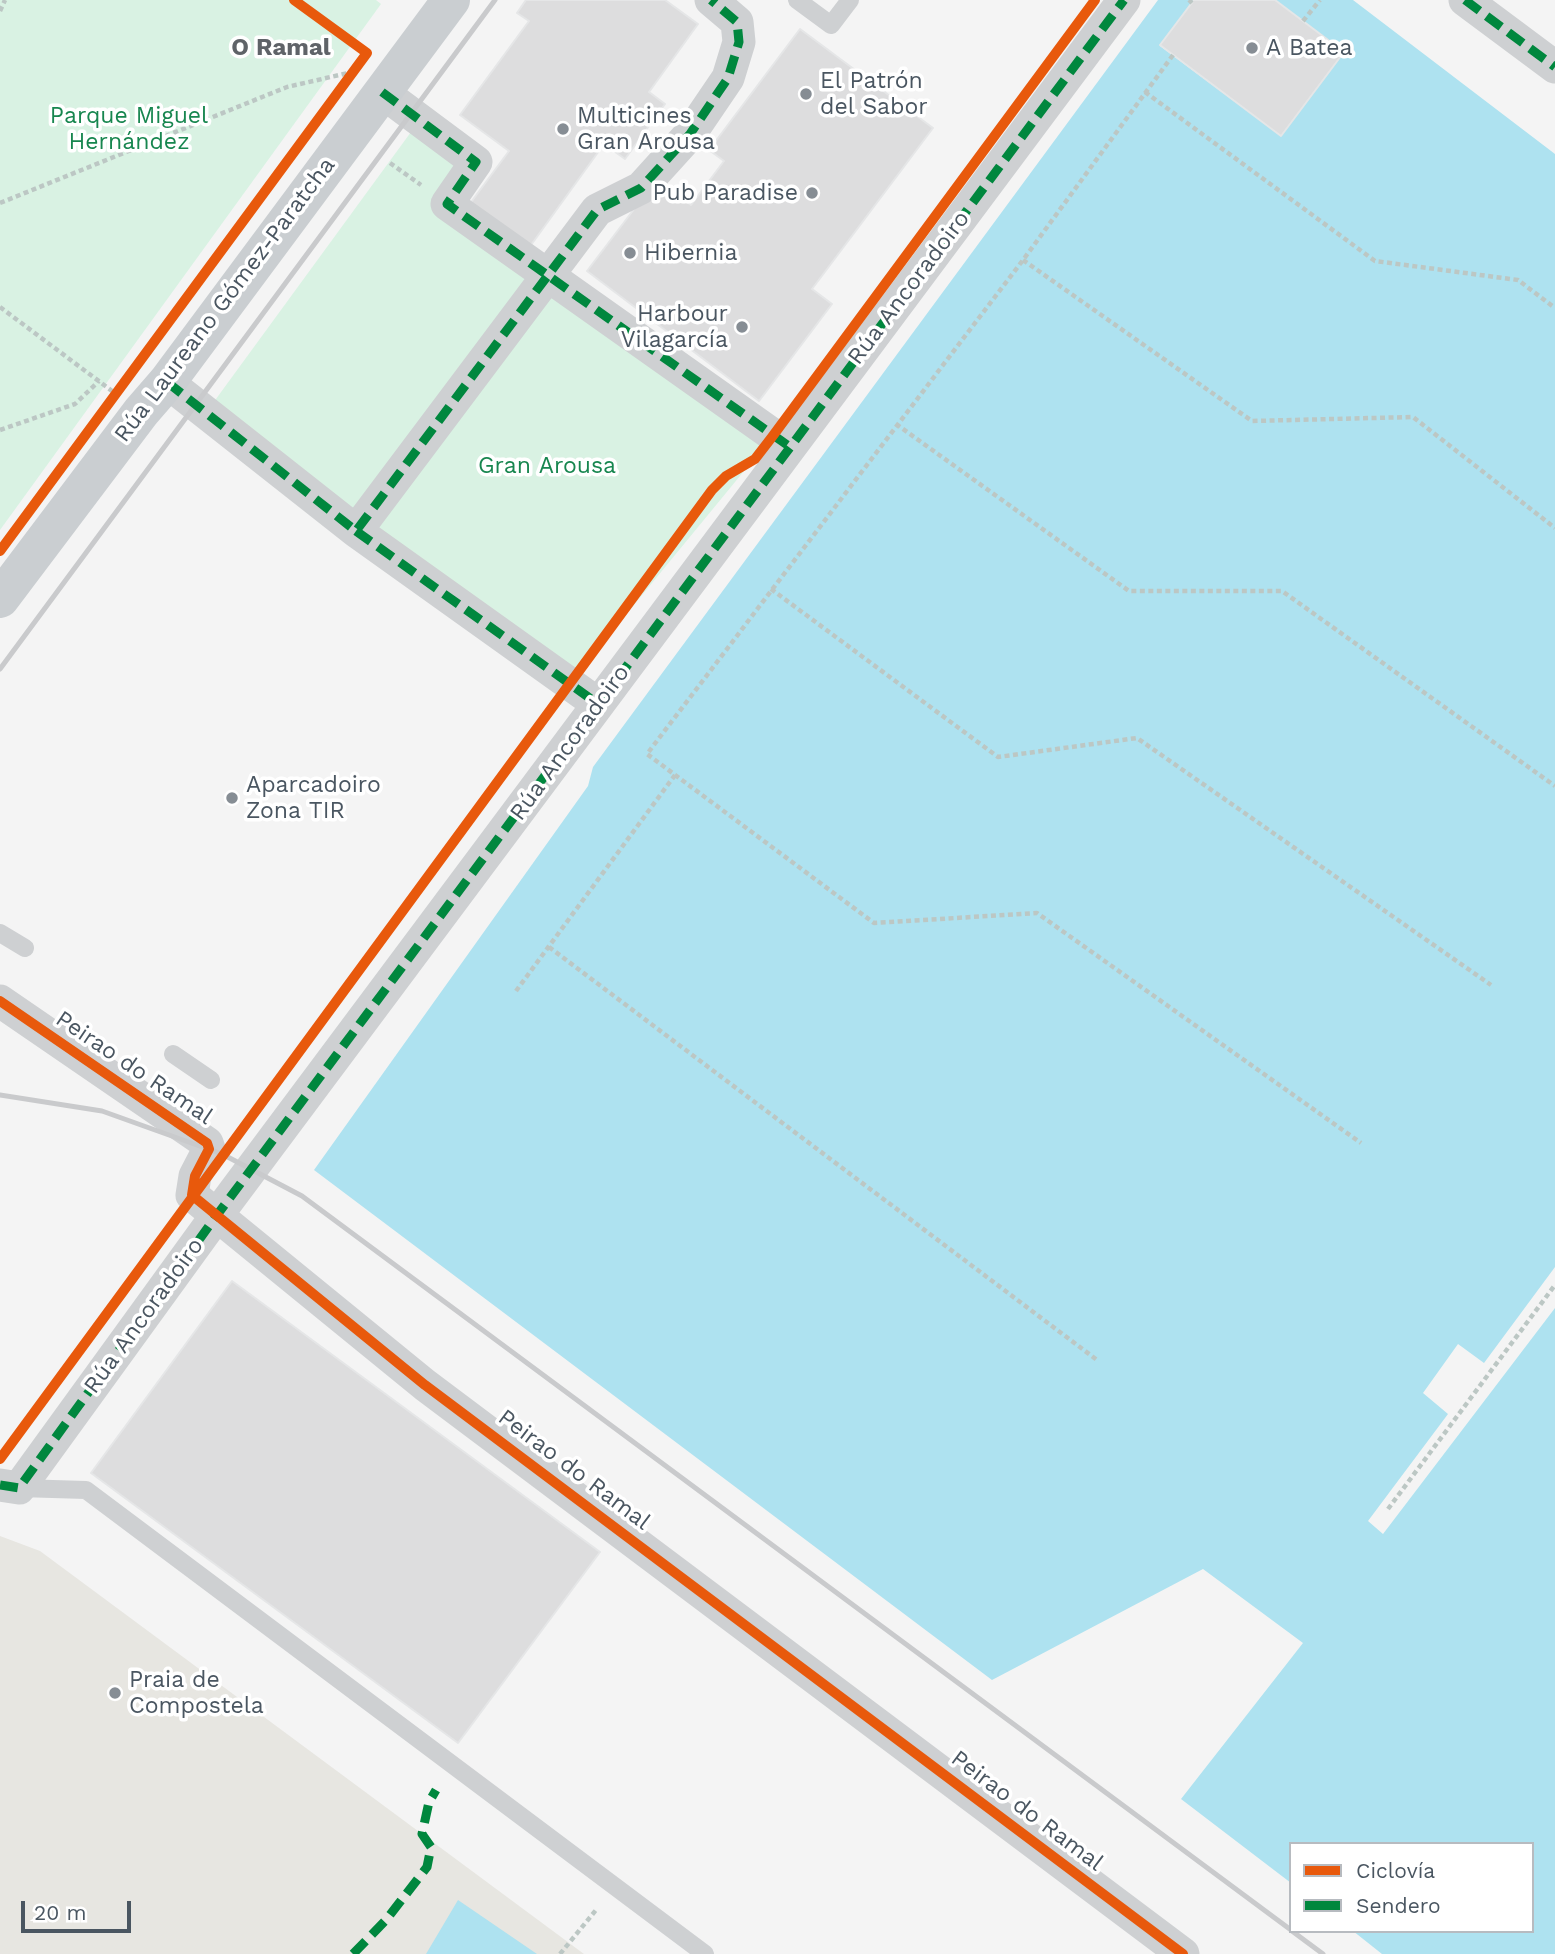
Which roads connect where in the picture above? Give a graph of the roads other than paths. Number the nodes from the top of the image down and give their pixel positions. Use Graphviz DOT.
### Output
graph roads {
  1 [pos="451,0"];
  2 [pos="711,0"];
  3 [pos="797,0"];
  4 [pos="850,0"];
  5 [pos="1124,0"];
  6 [pos="1465,0"];
  7 [pos="1555,67"];
  8 [pos="364,76"];
  9 [pos="547,275"];
  10 [pos="167,382"];
  11 [pos="790,447"];
  12 [pos="356,531"];
  13 [pos="0,599"];
  14 [pos="598,704"];
  15 [pos="0,933"];
  16 [pos="25,948"];
  17 [pos="0,1001"];
  18 [pos="173,1054"];
  19 [pos="211,1080"];
  20 [pos="217,1215"];
  21 [pos="10,1487"];
  22 [pos="705,1954"];
  23 [pos="1183,1954"];
  1 -- 8 [label="main road, Rúa Laureano Gómez-Paratcha"];
  2 -- 9 [label="street"];
  3 -- 4 [label="lane"];
  5 -- 11 [label="street, Rúa Ancoradoiro"];
  6 -- 7 [label="street"];
  8 -- 9 [label="street"];
  8 -- 10 [label="main road, Rúa Laureano Gómez-Paratcha"];
  9 -- 11 [label="street"];
  9 -- 12 [label="street"];
  10 -- 12 [label="street"];
  10 -- 13 [label="main road, Rúa Laureano Gómez-Paratcha"];
  11 -- 14 [label="street, Rúa Ancoradoiro"];
  12 -- 14 [label="street"];
  14 -- 20 [label="street, Rúa Ancoradoiro"];
  15 -- 16 [label="lane"];
  17 -- 20 [label="street, Peirao do Ramal"];
  18 -- 19 [label="lane"];
  20 -- 21 [label="street, Rúa Ancoradoiro"];
  20 -- 23 [label="street, Peirao do Ramal"];
  21 -- 22 [label="lane"];
}
